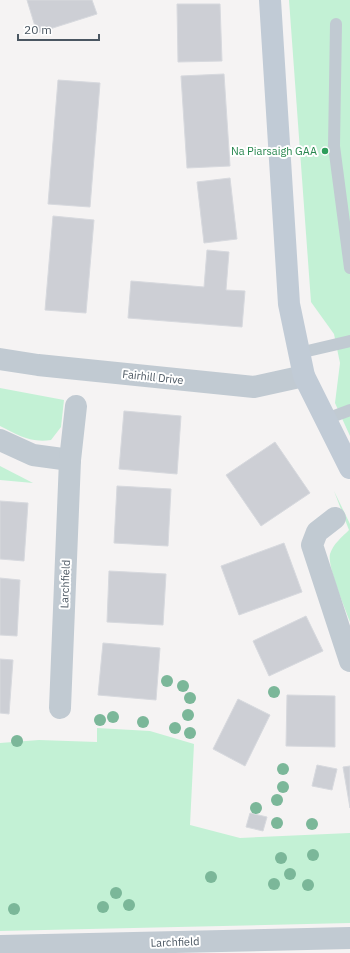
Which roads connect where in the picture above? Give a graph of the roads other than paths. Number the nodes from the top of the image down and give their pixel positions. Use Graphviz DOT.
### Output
graph roads {
  1 [pos="270,0"];
  2 [pos="336,24"];
  3 [pos="350,268"];
  4 [pos="350,341"];
  5 [pos="300,353"];
  6 [pos="0,359"];
  7 [pos="304,376"];
  8 [pos="76,406"];
  9 [pos="350,410"];
  10 [pos="326,419"];
  11 [pos="0,440"];
  12 [pos="70,460"];
  13 [pos="350,468"];
  14 [pos="335,518"];
  15 [pos="350,661"];
  16 [pos="60,708"];
  17 [pos="350,938"];
  18 [pos="0,946"];
  1 -- 5 [label="street"];
  2 -- 3 [label="lane"];
  4 -- 5 [label="lane"];
  5 -- 7 [label="street"];
  6 -- 7 [label="street, Fairhill Drive"];
  7 -- 10 [label="street"];
  8 -- 12 [label="street, Larchfield"];
  9 -- 10 [label="lane"];
  10 -- 13 [label="street"];
  11 -- 12 [label="street"];
  12 -- 16 [label="street, Larchfield"];
  14 -- 15 [label="street"];
  17 -- 18 [label="street, Larchfield"];
}
